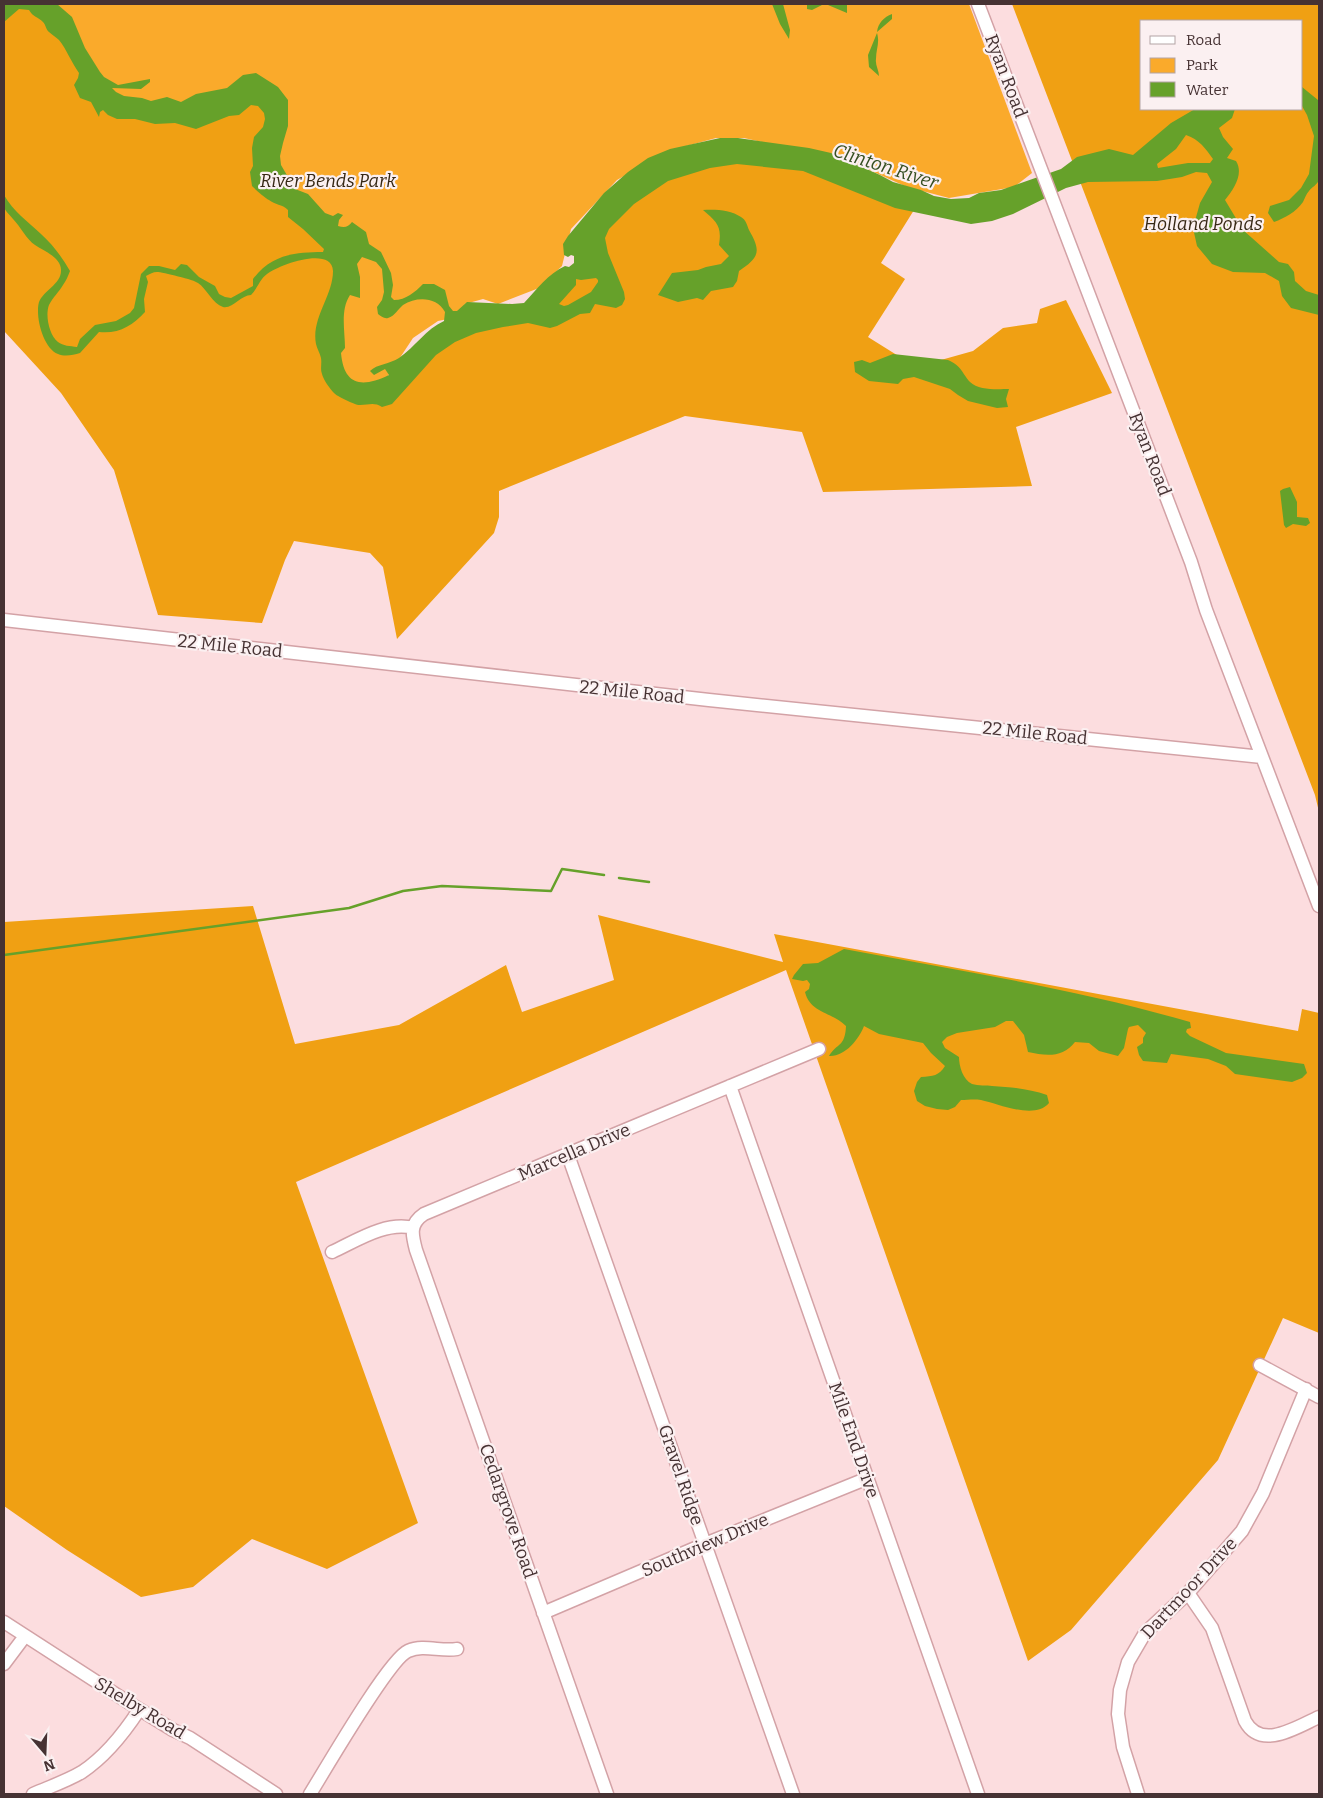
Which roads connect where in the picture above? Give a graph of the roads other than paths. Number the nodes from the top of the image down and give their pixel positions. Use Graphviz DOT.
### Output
graph roads {
  1 [pos="978,4"];
  2 [pos="4,620"];
  3 [pos="1262,756"];
  4 [pos="1319,906"];
  5 [pos="819,1049"];
  6 [pos="730,1086"];
  7 [pos="568,1155"];
  8 [pos="412,1228"];
  9 [pos="332,1252"];
  10 [pos="1260,1365"];
  11 [pos="1306,1389"];
  12 [pos="1319,1396"];
  13 [pos="868,1478"];
  14 [pos="705,1544"];
  15 [pos="1188,1592"];
  16 [pos="543,1613"];
  17 [pos="4,1622"];
  18 [pos="25,1636"];
  19 [pos="457,1649"];
  20 [pos="4,1664"];
  21 [pos="139,1710"];
  22 [pos="1319,1717"];
  23 [pos="32,1794"];
  24 [pos="276,1794"];
  25 [pos="310,1794"];
  26 [pos="606,1794"];
  27 [pos="793,1794"];
  28 [pos="978,1794"];
  29 [pos="1138,1794"];
  1 -- 3 [label="street, Ryan Road"];
  2 -- 3 [label="street, 22 Mile Road"];
  3 -- 4 [label="street, Ryan Road"];
  5 -- 6 [label="street, Marcella Drive"];
  6 -- 7 [label="street, Marcella Drive"];
  6 -- 13 [label="street, Mile End Drive"];
  7 -- 8 [label="street, Marcella Drive"];
  7 -- 14 [label="street, Gravel Ridge"];
  8 -- 9 [label="street"];
  8 -- 16 [label="street, Cedargrove Road"];
  10 -- 11 [label="street"];
  11 -- 12 [label="street"];
  11 -- 15 [label="street, Dartmoor Drive"];
  13 -- 14 [label="street, Southview Drive"];
  13 -- 28 [label="street, Mile End Drive"];
  14 -- 16 [label="street, Southview Drive"];
  14 -- 27 [label="street, Gravel Ridge"];
  15 -- 22 [label="street"];
  15 -- 29 [label="street, Dartmoor Drive"];
  16 -- 26 [label="street, Cedargrove Road"];
  17 -- 18 [label="street, Shelby Road"];
  18 -- 20 [label="street"];
  18 -- 21 [label="street, Shelby Road"];
  19 -- 25 [label="street"];
  21 -- 23 [label="street"];
  21 -- 24 [label="street, Shelby Road"];
}
